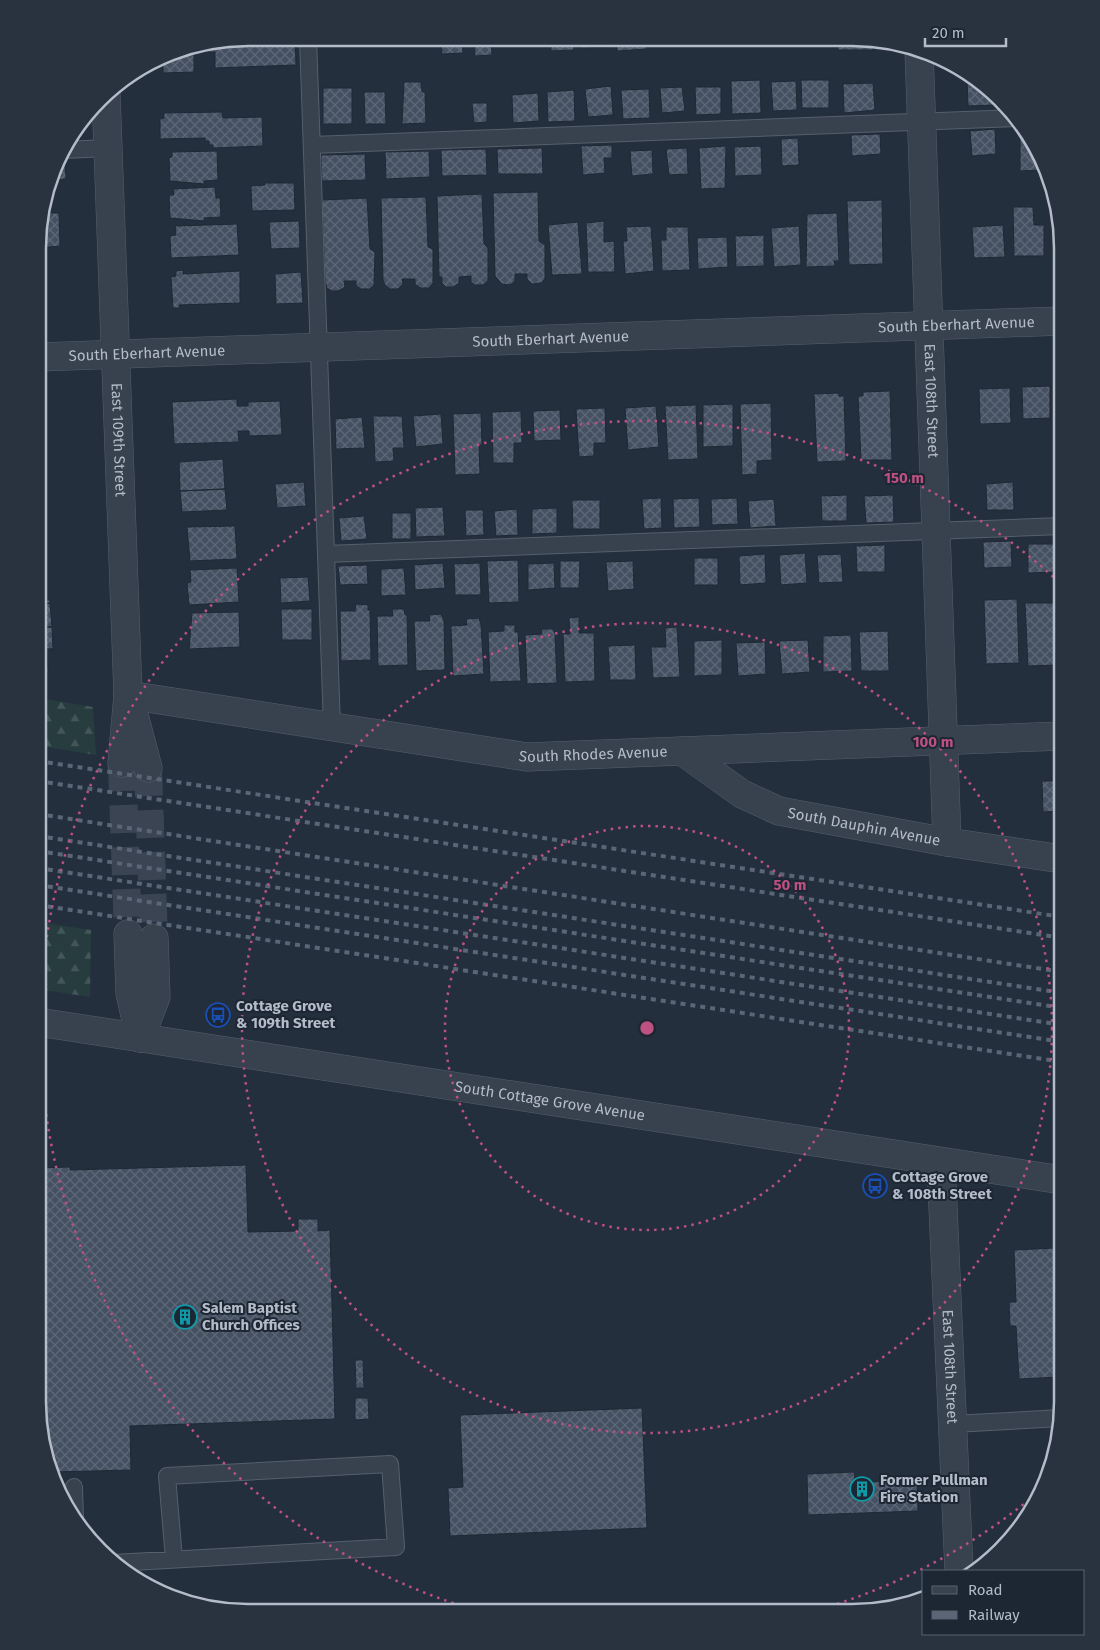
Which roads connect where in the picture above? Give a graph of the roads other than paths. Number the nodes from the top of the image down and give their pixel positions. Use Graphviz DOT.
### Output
graph roads {
  1 [pos="308,46"];
  2 [pos="919,58"];
  3 [pos="106,104"];
  4 [pos="1007,118"];
  5 [pos="922,122"];
  6 [pos="312,145"];
  7 [pos="108,148"];
  8 [pos="72,150"];
  9 [pos="1054,321"];
  10 [pos="929,326"];
  11 [pos="319,347"];
  12 [pos="116,354"];
  13 [pos="46,357"];
  14 [pos="1054,526"];
  15 [pos="936,531"];
  16 [pos="326,554"];
  17 [pos="128,695"];
  18 [pos="332,727"];
  19 [pos="1054,736"];
  20 [pos="944,741"];
  21 [pos="682,751"];
  22 [pos="135,765"];
  23 [pos="947,842"];
  24 [pos="1054,858"];
  25 [pos="141,936"];
  26 [pos="46,1023"];
  27 [pos="140,1038"];
  28 [pos="941,1162"];
  29 [pos="1054,1179"];
  30 [pos="1053,1419"];
  31 [pos="953,1424"];
  32 [pos="74,1487"];
  33 [pos="75,1505"];
  34 [pos="174,1559"];
  35 [pos="125,1562"];
  36 [pos="959,1570"];
  1 -- 6 [label="lane"];
  2 -- 5 [label="street, East 108th Street"];
  3 -- 7 [label="street, East 109th Street"];
  4 -- 5 [label="lane"];
  5 -- 6 [label="lane"];
  5 -- 10 [label="street, East 108th Street"];
  6 -- 11 [label="lane"];
  7 -- 8 [label="lane"];
  7 -- 12 [label="street, East 109th Street"];
  9 -- 10 [label="street, South Eberhart Avenue"];
  10 -- 11 [label="street, South Eberhart Avenue"];
  10 -- 15 [label="street, East 108th Street"];
  11 -- 12 [label="street, South Eberhart Avenue"];
  11 -- 16 [label="lane"];
  12 -- 13 [label="street, South Eberhart Avenue"];
  12 -- 17 [label="street, East 109th Street"];
  14 -- 15 [label="lane"];
  15 -- 16 [label="lane"];
  15 -- 20 [label="street, East 108th Street"];
  16 -- 18 [label="lane"];
  17 -- 18 [label="street, South Rhodes Avenue"];
  17 -- 22 [label="street, East 109th Street"];
  18 -- 21 [label="street, South Rhodes Avenue"];
  19 -- 20 [label="street, South Rhodes Avenue"];
  20 -- 21 [label="street, South Rhodes Avenue"];
  20 -- 23 [label="street, East 108th Street"];
  21 -- 23 [label="street, South Dauphin Avenue"];
  23 -- 24 [label="street, South Dauphin Avenue"];
  25 -- 27 [label="street"];
  26 -- 27 [label="street, South Cottage Grove Avenue"];
  27 -- 28 [label="street, South Cottage Grove Avenue"];
  28 -- 29 [label="street, South Cottage Grove Avenue"];
  28 -- 31 [label="street, East 108th Street"];
  30 -- 31 [label="lane"];
  31 -- 36 [label="street, East 108th Street"];
  32 -- 33 [label="lane"];
  34 -- 34 [label="lane"];
  34 -- 35 [label="lane"];
}
